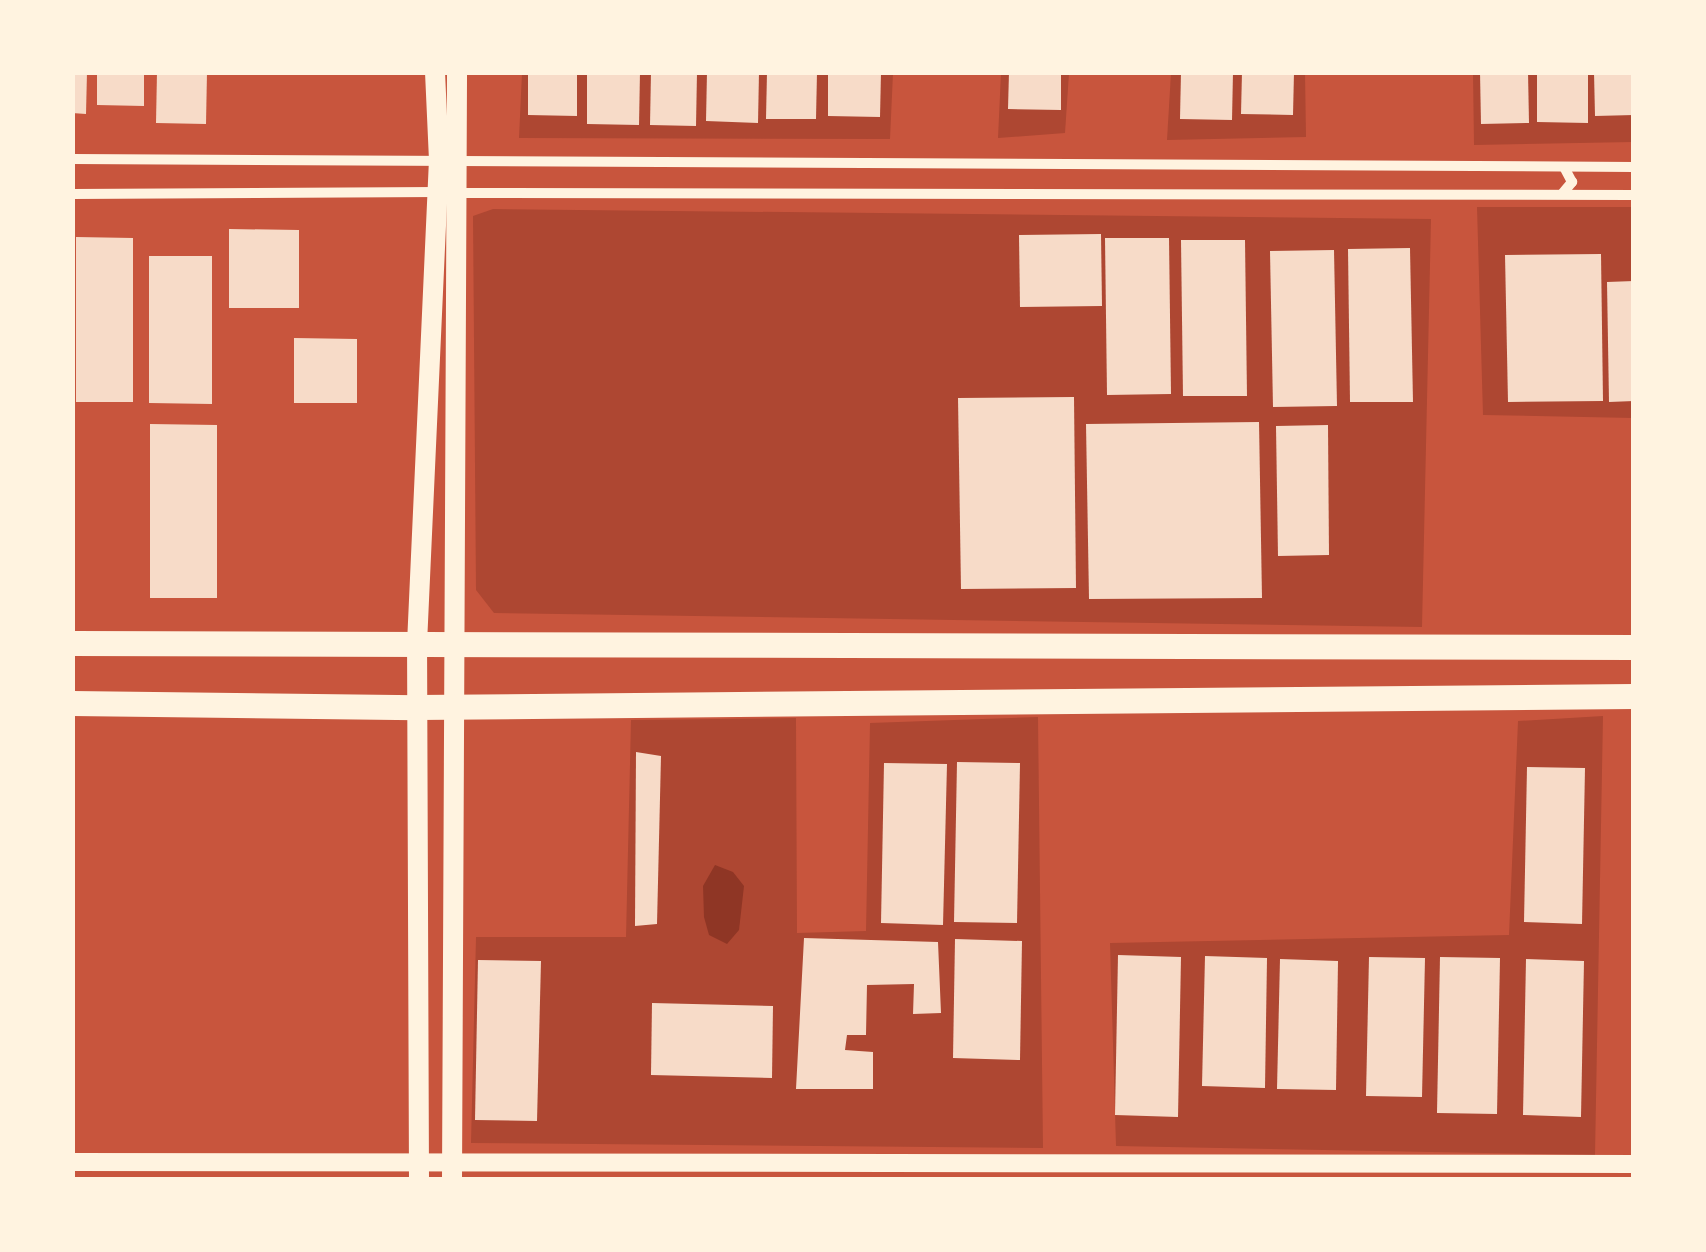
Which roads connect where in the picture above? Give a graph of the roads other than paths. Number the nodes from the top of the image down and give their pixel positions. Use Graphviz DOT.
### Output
graph roads {
  1 [pos="436,72"];
  2 [pos="457,72"];
  3 [pos="72,159"];
  4 [pos="448,160"];
  5 [pos="1564,167"];
  6 [pos="1614,167"];
  7 [pos="1634,167"];
  8 [pos="448,193"];
  9 [pos="72,194"];
  10 [pos="1559,194"];
  11 [pos="1618,195"];
  12 [pos="1634,195"];
  13 [pos="72,643"];
  14 [pos="417,644"];
  15 [pos="1634,646"];
  16 [pos="452,649"];
  17 [pos="1634,696"];
  18 [pos="72,703"];
  19 [pos="454,706"];
  20 [pos="417,707"];
  21 [pos="72,1162"];
  22 [pos="1634,1164"];
  23 [pos="419,1171"];
  24 [pos="669,1171"];
  25 [pos="1067,1171"];
  26 [pos="452,1172"];
  27 [pos="1349,1172"];
  1 -- 4 [label="main road"];
  2 -- 4 [label="main road"];
  3 -- 4 [label="street"];
  4 -- 5 [label="street"];
  4 -- 8 [label="main road"];
  5 -- 6 [label="street"];
  5 -- 10 [label="street"];
  6 -- 7 [label="street"];
  6 -- 11 [label="street"];
  8 -- 9 [label="street"];
  8 -- 10 [label="street"];
  8 -- 14 [label="main road"];
  8 -- 16 [label="main road"];
  10 -- 11 [label="street"];
  11 -- 12 [label="street"];
  13 -- 14 [label="main road"];
  14 -- 16 [label="main road"];
  14 -- 20 [label="main road"];
  15 -- 16 [label="main road"];
  16 -- 19 [label="main road"];
  17 -- 19 [label="main road"];
  18 -- 20 [label="main road"];
  19 -- 20 [label="main road"];
  19 -- 26 [label="main road"];
  20 -- 23 [label="main road"];
  21 -- 23 [label="street"];
  22 -- 27 [label="street"];
  23 -- 26 [label="street"];
  24 -- 25 [label="street"];
  24 -- 26 [label="street"];
  25 -- 27 [label="street"];
}
